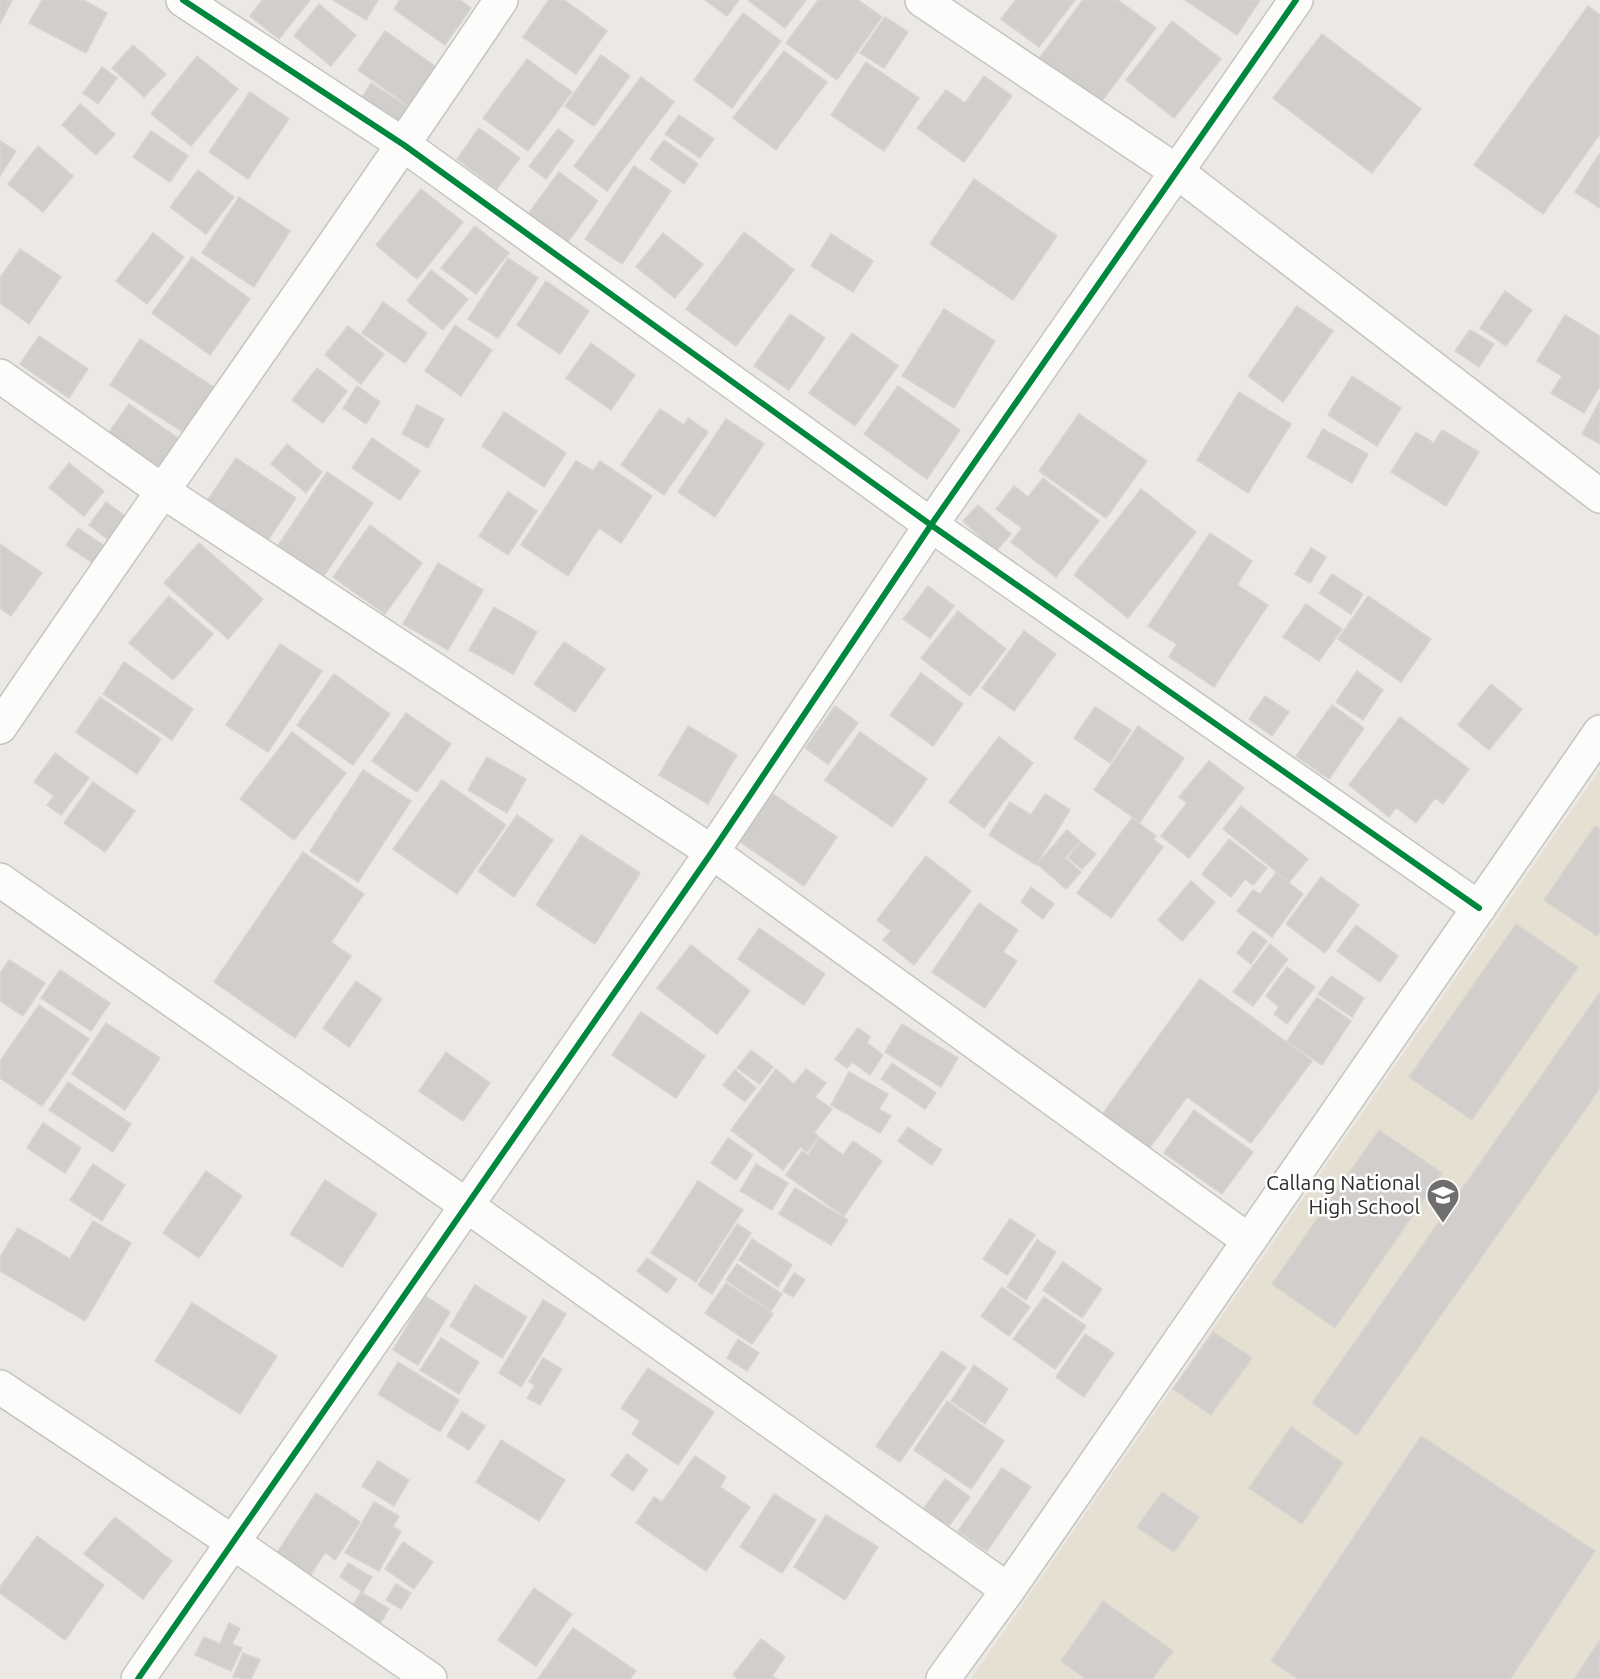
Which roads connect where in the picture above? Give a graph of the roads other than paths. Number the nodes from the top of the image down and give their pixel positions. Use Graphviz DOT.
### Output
graph roads {
  1 [pos="183,0"];
  2 [pos="501,0"];
  3 [pos="922,0"];
  4 [pos="1296,0"];
  5 [pos="404,145"];
  6 [pos="1176,171"];
  7 [pos="0,376"];
  8 [pos="161,490"];
  9 [pos="1600,496"];
  10 [pos="931,525"];
  11 [pos="0,727"];
  12 [pos="1600,732"];
  13 [pos="712,852"];
  14 [pos="0,880"];
  15 [pos="1479,908"];
  16 [pos="466,1205"];
  17 [pos="1248,1240"];
  18 [pos="0,1387"];
  19 [pos="231,1541"];
  20 [pos="1008,1590"];
  21 [pos="138,1679"];
  22 [pos="430,1679"];
  23 [pos="943,1679"];
  1 -- 5 [label="street"];
  2 -- 5 [label="street"];
  3 -- 6 [label="street"];
  4 -- 6 [label="street"];
  5 -- 8 [label="street"];
  5 -- 10 [label="street"];
  6 -- 9 [label="street"];
  6 -- 10 [label="street"];
  7 -- 8 [label="street"];
  8 -- 11 [label="street"];
  8 -- 13 [label="street"];
  10 -- 13 [label="street"];
  10 -- 15 [label="street"];
  12 -- 15 [label="street"];
  13 -- 16 [label="street"];
  13 -- 17 [label="street"];
  14 -- 16 [label="street"];
  15 -- 17 [label="street"];
  16 -- 19 [label="street"];
  16 -- 20 [label="street"];
  17 -- 20 [label="street"];
  18 -- 19 [label="street"];
  19 -- 21 [label="street"];
  19 -- 22 [label="street"];
  20 -- 23 [label="street"];
}
